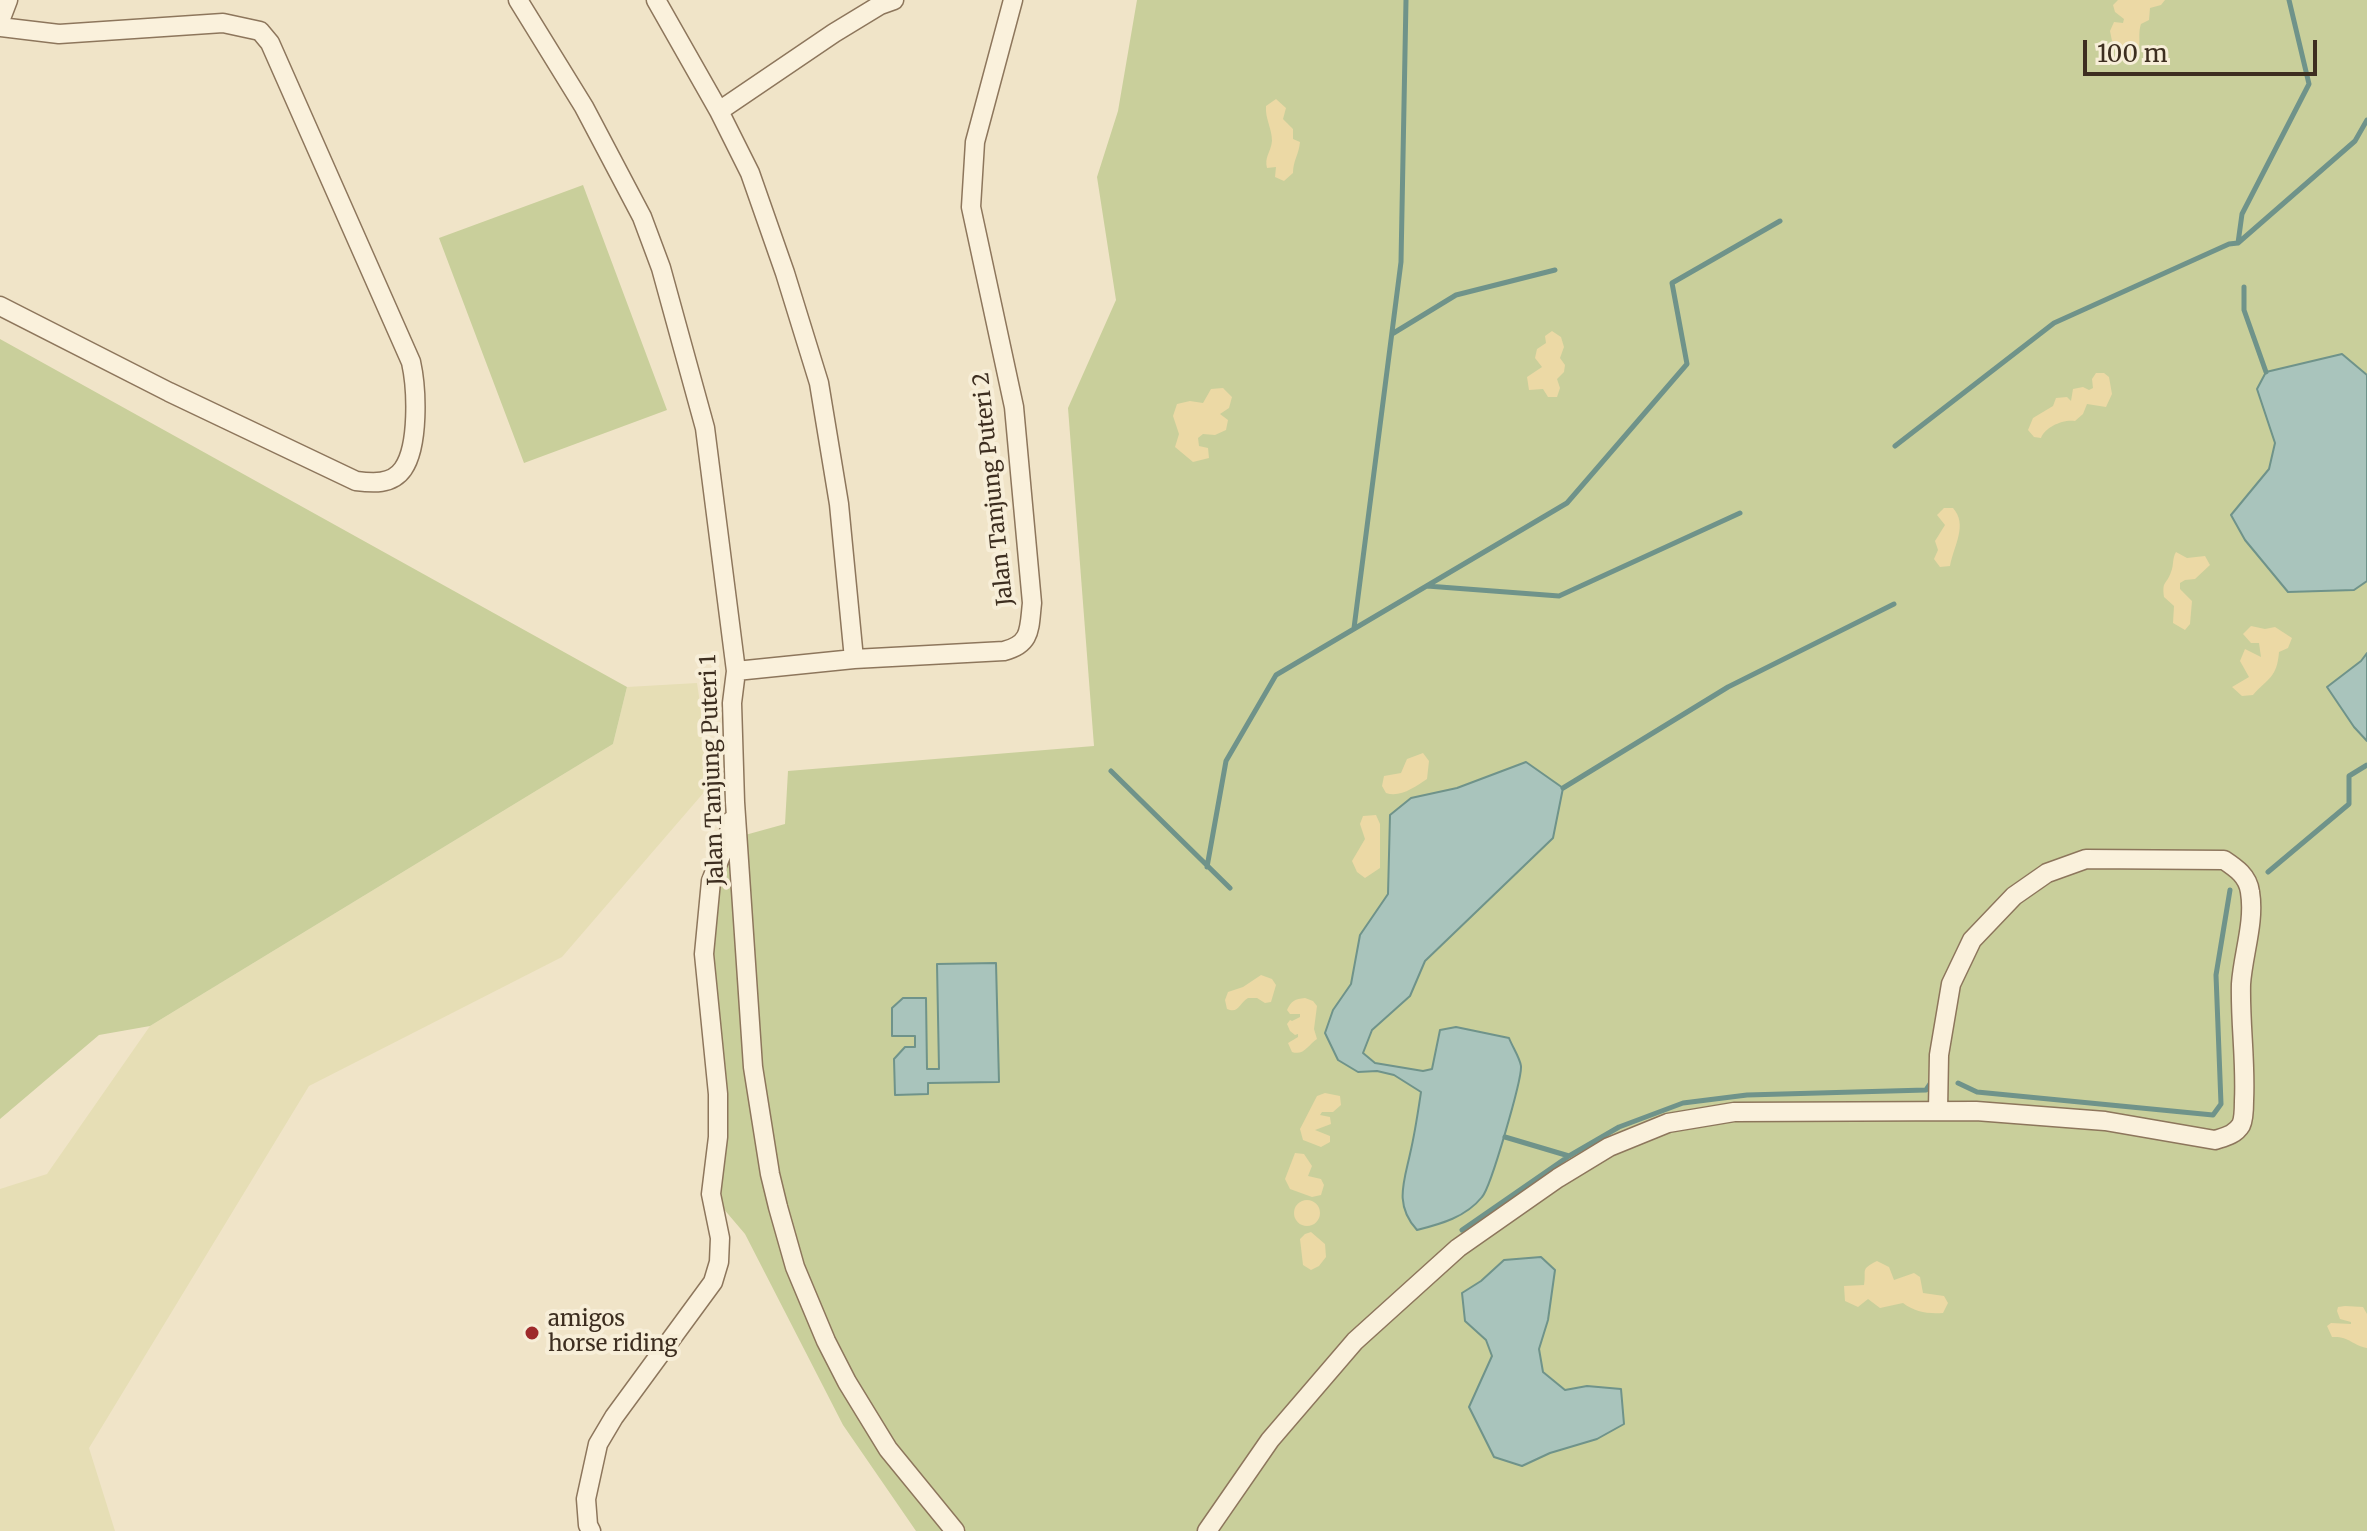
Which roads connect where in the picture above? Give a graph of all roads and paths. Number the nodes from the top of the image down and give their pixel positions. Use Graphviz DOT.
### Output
graph roads {
  1 [pos="8,0"];
  2 [pos="518,0"];
  3 [pos="656,0"];
  4 [pos="894,0"];
  5 [pos="1013,0"];
  6 [pos="0,24"];
  7 [pos="719,111"];
  8 [pos="0,306"];
  9 [pos="854,659"];
  10 [pos="736,671"];
  11 [pos="735,802"];
  12 [pos="1938,1110"];
  13 [pos="591,1531"];
  14 [pos="955,1531"];
  15 [pos="1207,1531"];
  1 -- 6 [label="street"];
  2 -- 10 [label="street, Jalan Tanjung Puteri 1"];
  3 -- 7 [label="street"];
  4 -- 7 [label="street"];
  5 -- 9 [label="street, Jalan Tanjung Puteri 2"];
  6 -- 8 [label="street"];
  7 -- 9 [label="street"];
  9 -- 10 [label="street, Jalan Tanjung Puteri 2"];
  10 -- 11 [label="street, Jalan Tanjung Puteri 1"];
  11 -- 13 [label="street"];
  11 -- 14 [label="street, Jalan Tanjung Puteri 1"];
  12 -- 12 [label="street"];
  12 -- 15 [label="street"];
}
